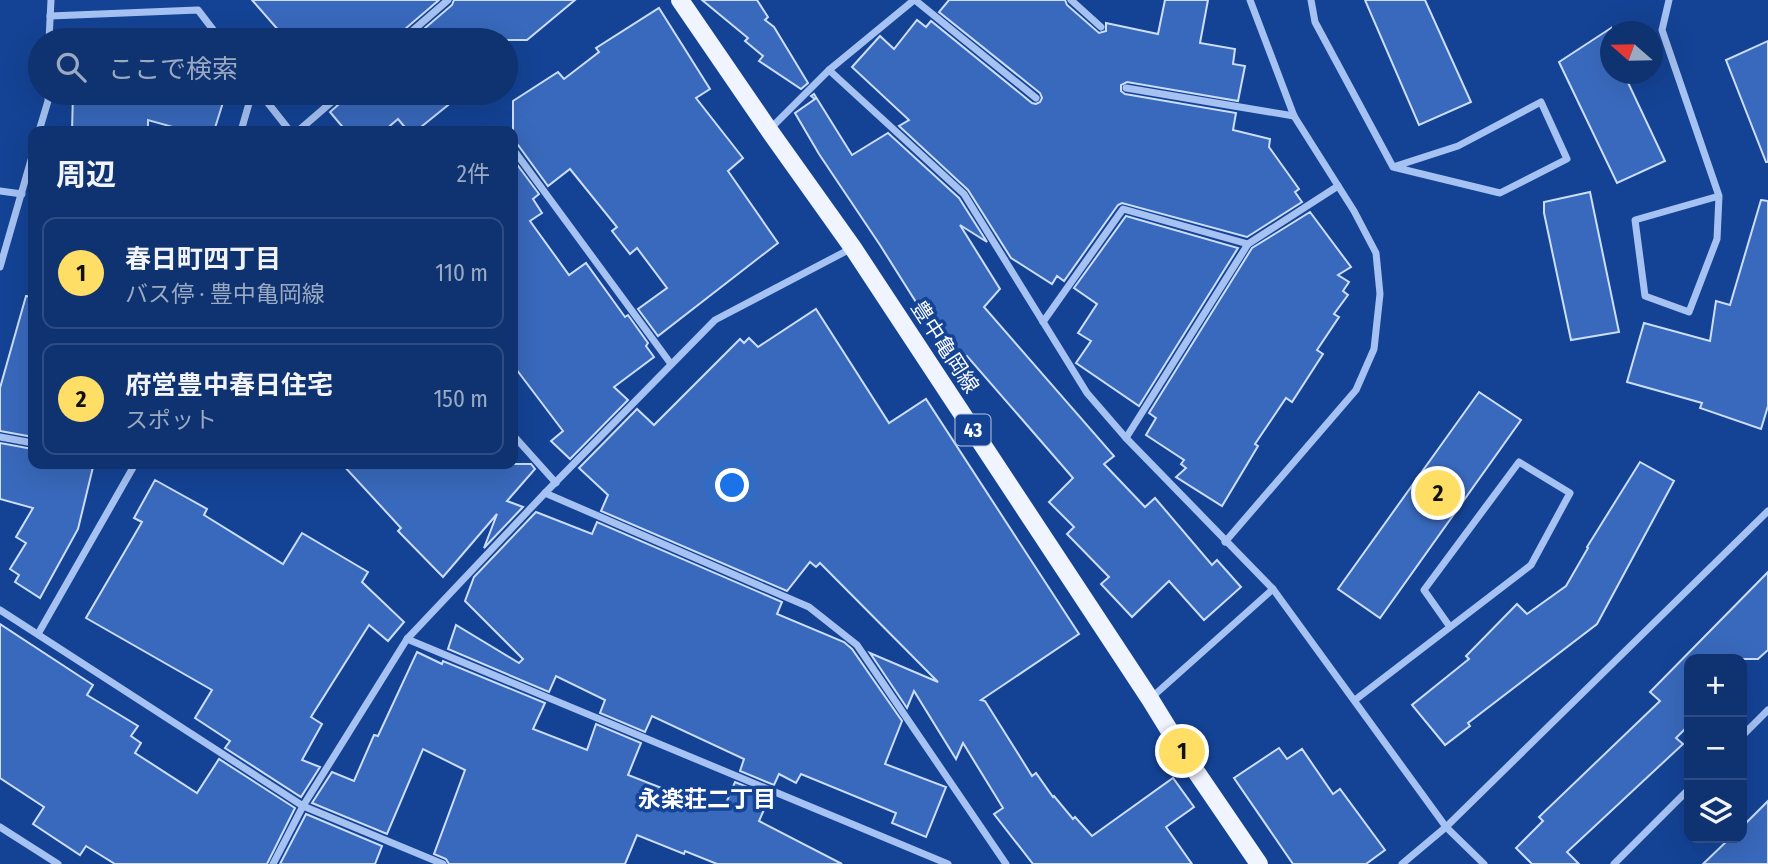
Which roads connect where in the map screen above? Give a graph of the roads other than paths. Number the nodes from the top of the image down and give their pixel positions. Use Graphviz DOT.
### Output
graph roads {
  1 [pos="51,0"];
  2 [pos="448,0"];
  3 [pos="680,0"];
  4 [pos="914,0"];
  5 [pos="1071,0"];
  6 [pos="1250,0"];
  7 [pos="1311,0"];
  8 [pos="1669,0"];
  9 [pos="50,16"];
  10 [pos="1101,27"];
  11 [pos="50,28"];
  12 [pos="212,28"];
  13 [pos="416,28"];
  14 [pos="829,70"];
  15 [pos="1126,88"];
  16 [pos="1036,98"];
  17 [pos="47,105"];
  18 [pos="249,105"];
  19 [pos="269,105"];
  20 [pos="328,105"];
  21 [pos="1294,116"];
  22 [pos="40,126"];
  23 [pos="242,126"];
  24 [pos="286,126"];
  25 [pos="304,126"];
  26 [pos="769,131"];
  27 [pos="518,156"];
  28 [pos="1393,167"];
  29 [pos="28,172"];
  30 [pos="1338,186"];
  31 [pos="0,191"];
  32 [pos="22,194"];
  33 [pos="1719,195"];
  34 [pos="1248,244"];
  35 [pos="853,248"];
  36 [pos="0,267"];
  37 [pos="1043,322"];
  38 [pos="671,364"];
  39 [pos="0,437"];
  40 [pos="1126,438"];
  41 [pos="518,441"];
  42 [pos="28,442"];
  43 [pos="132,469"];
  44 [pos="556,483"];
  45 [pos="545,493"];
  46 [pos="1768,511"];
  47 [pos="1225,541"];
  48 [pos="1273,589"];
  49 [pos="0,610"];
  50 [pos="1450,627"];
  51 [pos="38,634"];
  52 [pos="407,639"];
  53 [pos="1150,699"];
  54 [pos="1354,700"];
  55 [pos="1768,710"];
  56 [pos="1747,731"];
  57 [pos="1684,794"];
  58 [pos="303,806"];
  59 [pos="0,827"];
  60 [pos="1446,827"];
  61 [pos="58,864"];
  62 [pos="273,864"];
  63 [pos="443,864"];
  64 [pos="948,864"];
  65 [pos="1006,864"];
  66 [pos="1259,864"];
  67 [pos="1402,864"];
  68 [pos="1484,864"];
  69 [pos="1614,864"];
  1 -- 9 [label="street"];
  2 -- 13 [label="street"];
  3 -- 26 [label="main road, 豊中亀岡線 / 43"];
  4 -- 14 [label="street"];
  4 -- 16 [label="street"];
  5 -- 10 [label="street"];
  6 -- 21 [label="street"];
  7 -- 28 [label="street"];
  8 -- 33 [label="street"];
  9 -- 11 [label="street"];
  9 -- 12 [label="street"];
  14 -- 26 [label="street"];
  14 -- 37 [label="street"];
  15 -- 21 [label="street"];
  17 -- 22 [label="street"];
  18 -- 23 [label="street"];
  19 -- 24 [label="street"];
  20 -- 25 [label="street"];
  21 -- 30 [label="street"];
  26 -- 35 [label="main road, 豊中亀岡線 / 43"];
  27 -- 38 [label="street"];
  28 -- 28 [label="street"];
  29 -- 32 [label="street"];
  30 -- 34 [label="street"];
  30 -- 47 [label="street"];
  31 -- 32 [label="street"];
  32 -- 36 [label="street"];
  33 -- 33 [label="street"];
  34 -- 37 [label="street"];
  34 -- 40 [label="street"];
  35 -- 38 [label="street"];
  35 -- 53 [label="main road, 豊中亀岡線 / 43"];
  37 -- 40 [label="street"];
  38 -- 44 [label="street"];
  39 -- 42 [label="street"];
  40 -- 47 [label="street"];
  41 -- 44 [label="street"];
  43 -- 51 [label="street"];
  44 -- 45 [label="street"];
  45 -- 52 [label="street"];
  45 -- 65 [label="street"];
  46 -- 60 [label="street"];
  47 -- 48 [label="street"];
  48 -- 53 [label="street"];
  48 -- 54 [label="street"];
  49 -- 51 [label="street"];
  50 -- 50 [label="street"];
  50 -- 54 [label="street"];
  51 -- 58 [label="street"];
  52 -- 58 [label="street"];
  52 -- 64 [label="street"];
  53 -- 66 [label="main road, 豊中亀岡線 / 43"];
  54 -- 60 [label="street"];
  55 -- 56 [label="street"];
  57 -- 69 [label="street"];
  58 -- 62 [label="street"];
  58 -- 63 [label="street"];
  59 -- 61 [label="street"];
  60 -- 67 [label="street"];
  60 -- 68 [label="street"];
}
